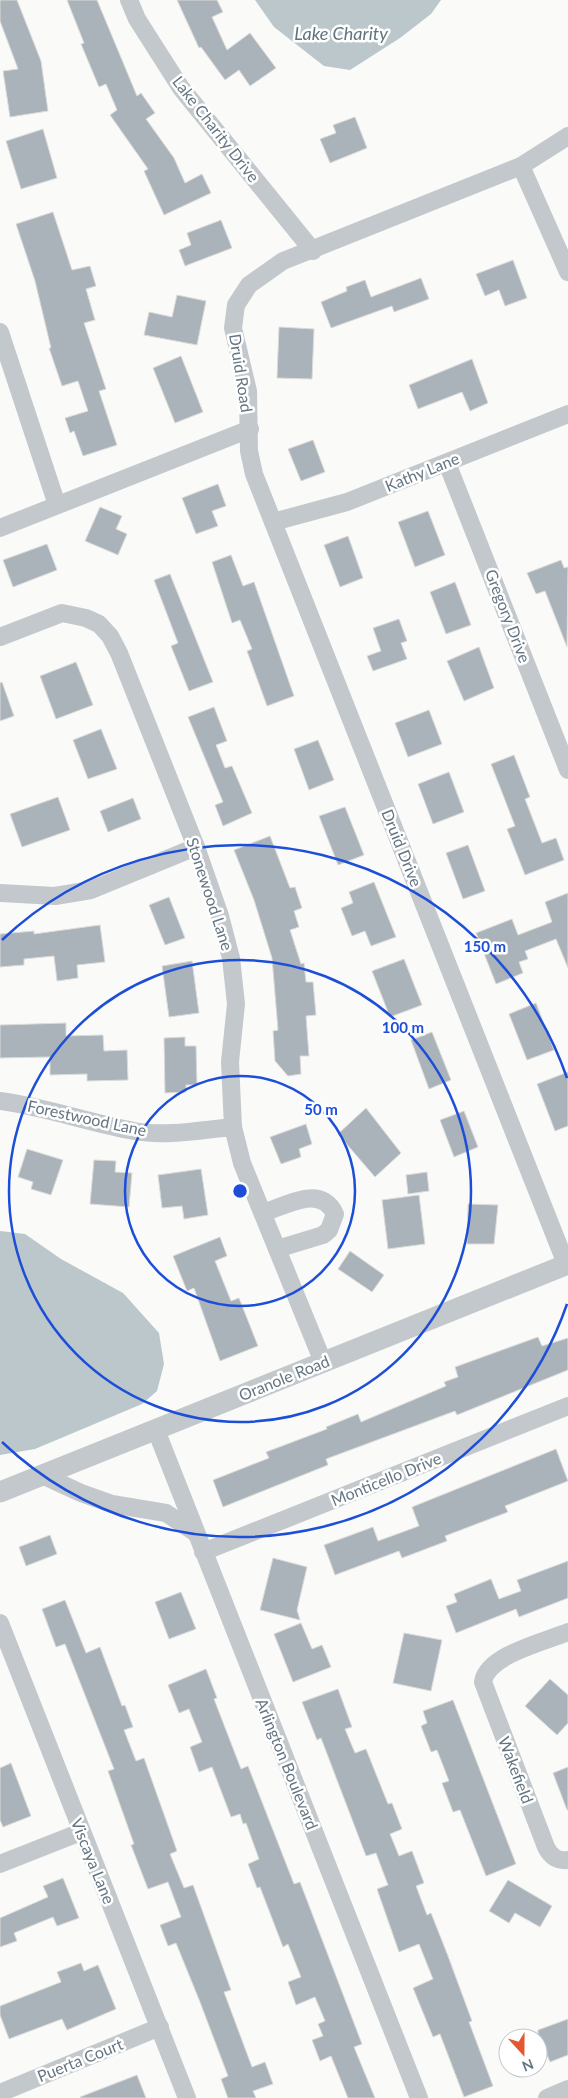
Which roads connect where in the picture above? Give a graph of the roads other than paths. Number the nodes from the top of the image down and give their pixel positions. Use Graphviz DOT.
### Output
graph roads {
  1 [pos="129,0"];
  2 [pos="568,136"];
  3 [pos="521,166"];
  4 [pos="312,251"];
  5 [pos="568,272"];
  6 [pos="0,332"];
  7 [pos="568,414"];
  8 [pos="250,429"];
  9 [pos="447,463"];
  10 [pos="57,506"];
  11 [pos="273,522"];
  12 [pos="0,528"];
  13 [pos="0,637"];
  14 [pos="568,770"];
  15 [pos="196,847"];
  16 [pos="0,894"];
  17 [pos="0,1101"];
  18 [pos="233,1127"];
  19 [pos="263,1213"];
  20 [pos="277,1249"];
  21 [pos="567,1264"];
  22 [pos="323,1362"];
  23 [pos="568,1406"];
  24 [pos="156,1430"];
  25 [pos="42,1476"];
  26 [pos="0,1492"];
  27 [pos="196,1533"];
  28 [pos="203,1552"];
  29 [pos="568,1632"];
  30 [pos="2,1633"];
  31 [pos="81,1832"];
  32 [pos="564,1860"];
  33 [pos="0,1864"];
  34 [pos="160,2027"];
  35 [pos="568,2089"];
  36 [pos="0,2093"];
  37 [pos="187,2098"];
  38 [pos="419,2098"];
  39 [pos="547,2098"];
  1 -- 4 [label="street, Lake Charity Drive"];
  2 -- 3 [label="street, Druid Road"];
  3 -- 4 [label="street, Druid Road"];
  3 -- 5 [label="street"];
  4 -- 8 [label="street, Druid Road"];
  6 -- 10 [label="street"];
  7 -- 9 [label="street, Kathy Lane"];
  8 -- 10 [label="street, Druid Road"];
  8 -- 11 [label="street, Druid Drive"];
  9 -- 11 [label="street, Kathy Lane"];
  9 -- 14 [label="street, Gregory Drive"];
  10 -- 12 [label="street, Druid Road"];
  11 -- 21 [label="street, Druid Drive"];
  13 -- 15 [label="street, Stonewood Lane"];
  15 -- 16 [label="street"];
  15 -- 18 [label="street, Stonewood Lane"];
  17 -- 18 [label="street, Forestwood Lane"];
  18 -- 19 [label="street, Stonewood Lane"];
  19 -- 20 [label="street, Stonewood Lane"];
  19 -- 20 [label="street"];
  20 -- 22 [label="street, Stonewood Lane"];
  21 -- 22 [label="street, Oranole Road"];
  22 -- 24 [label="street, Oranole Road"];
  23 -- 28 [label="street, Monticello Drive"];
  24 -- 25 [label="street, Oranole Road"];
  24 -- 27 [label="street, Arlington Boulevard"];
  25 -- 26 [label="street, Oranole Road"];
  25 -- 27 [label="street"];
  27 -- 28 [label="street, Arlington Boulevard"];
  28 -- 38 [label="street, Arlington Boulevard"];
  29 -- 32 [label="street, Wakefield"];
  30 -- 31 [label="street, Viscaya Lane"];
  31 -- 33 [label="street"];
  31 -- 34 [label="street, Viscaya Lane"];
  34 -- 36 [label="street, Puerta Court"];
  34 -- 37 [label="street, Viscaya Lane"];
  35 -- 39 [label="street"];
}
